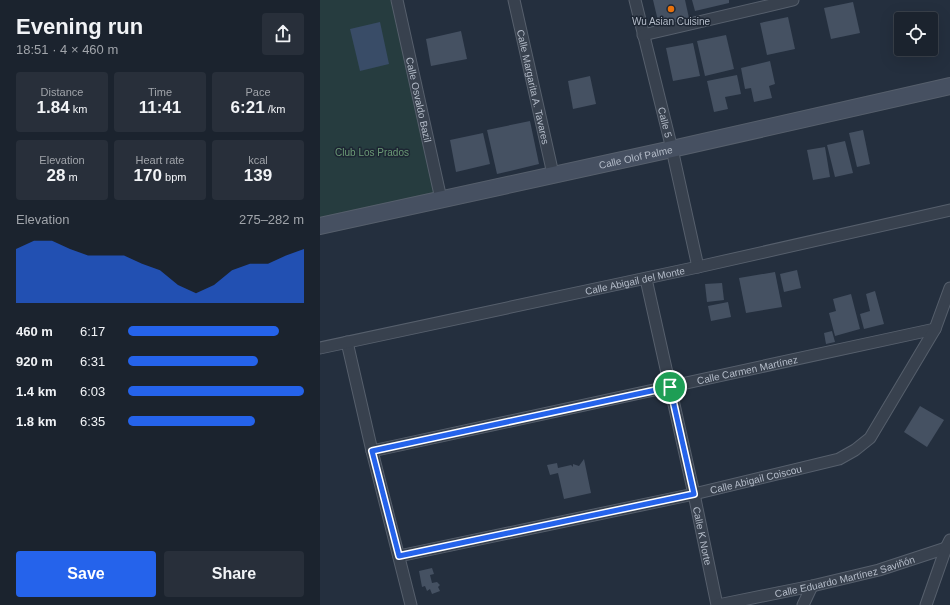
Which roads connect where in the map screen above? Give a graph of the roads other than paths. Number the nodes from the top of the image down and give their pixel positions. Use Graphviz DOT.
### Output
graph roads {
  1 [pos="397,0"];
  2 [pos="514,0"];
  3 [pos="635,0"];
  4 [pos="793,0"];
  5 [pos="743,6"];
  6 [pos="643,35"];
  7 [pos="950,86"];
  8 [pos="672,149"];
  9 [pos="553,174"];
  10 [pos="441,199"];
  11 [pos="950,210"];
  12 [pos="320,226"];
  13 [pos="698,268"];
  14 [pos="646,279"];
  15 [pos="950,288"];
  16 [pos="935,329"];
  17 [pos="348,342"];
  18 [pos="320,348"];
  19 [pos="670,387"];
  20 [pos="372,451"];
  21 [pos="694,494"];
  22 [pos="948,544"];
  23 [pos="399,556"];
  24 [pos="812,586"];
  25 [pos="411,605"];
  26 [pos="717,605"];
  27 [pos="803,605"];
  28 [pos="926,605"];
  1 -- 10 [label="street, Calle Osvaldo Bazil"];
  2 -- 9 [label="street, Calle Margarita A. Tavares"];
  3 -- 6 [label="street, Calle 5"];
  4 -- 5 [label="street"];
  5 -- 6 [label="street"];
  6 -- 8 [label="street, Calle 5"];
  7 -- 8 [label="street, Calle Olof Palme"];
  8 -- 9 [label="street, Calle Olof Palme"];
  8 -- 13 [label="street, Calle 5"];
  9 -- 10 [label="street, Calle Olof Palme"];
  10 -- 12 [label="street, Calle Olof Palme"];
  11 -- 13 [label="street, Calle Abigail del Monte"];
  13 -- 14 [label="street, Calle Abigail del Monte"];
  14 -- 17 [label="street, Calle Abigail del Monte"];
  14 -- 19 [label="street, Calle K Norte"];
  15 -- 16 [label="street, Calle Abigail Coiscou"];
  16 -- 19 [label="street, Calle Carmen Martínez"];
  16 -- 21 [label="street, Calle Abigail Coiscou"];
  17 -- 18 [label="street, Calle Abigail del Monte"];
  17 -- 20 [label="street"];
  19 -- 20 [label="street, Calle Carmen Martínez"];
  19 -- 21 [label="street, Calle K Norte"];
  20 -- 23 [label="street"];
  21 -- 23 [label="street, Calle Abigail Coiscou"];
  21 -- 26 [label="street, Calle K Norte"];
  22 -- 24 [label="street, Calle Eduardo Martínez Saviñón"];
  22 -- 28 [label="street"];
  23 -- 25 [label="street"];
  24 -- 26 [label="street, Calle Eduardo Martínez Saviñón"];
  24 -- 27 [label="street"];
}
